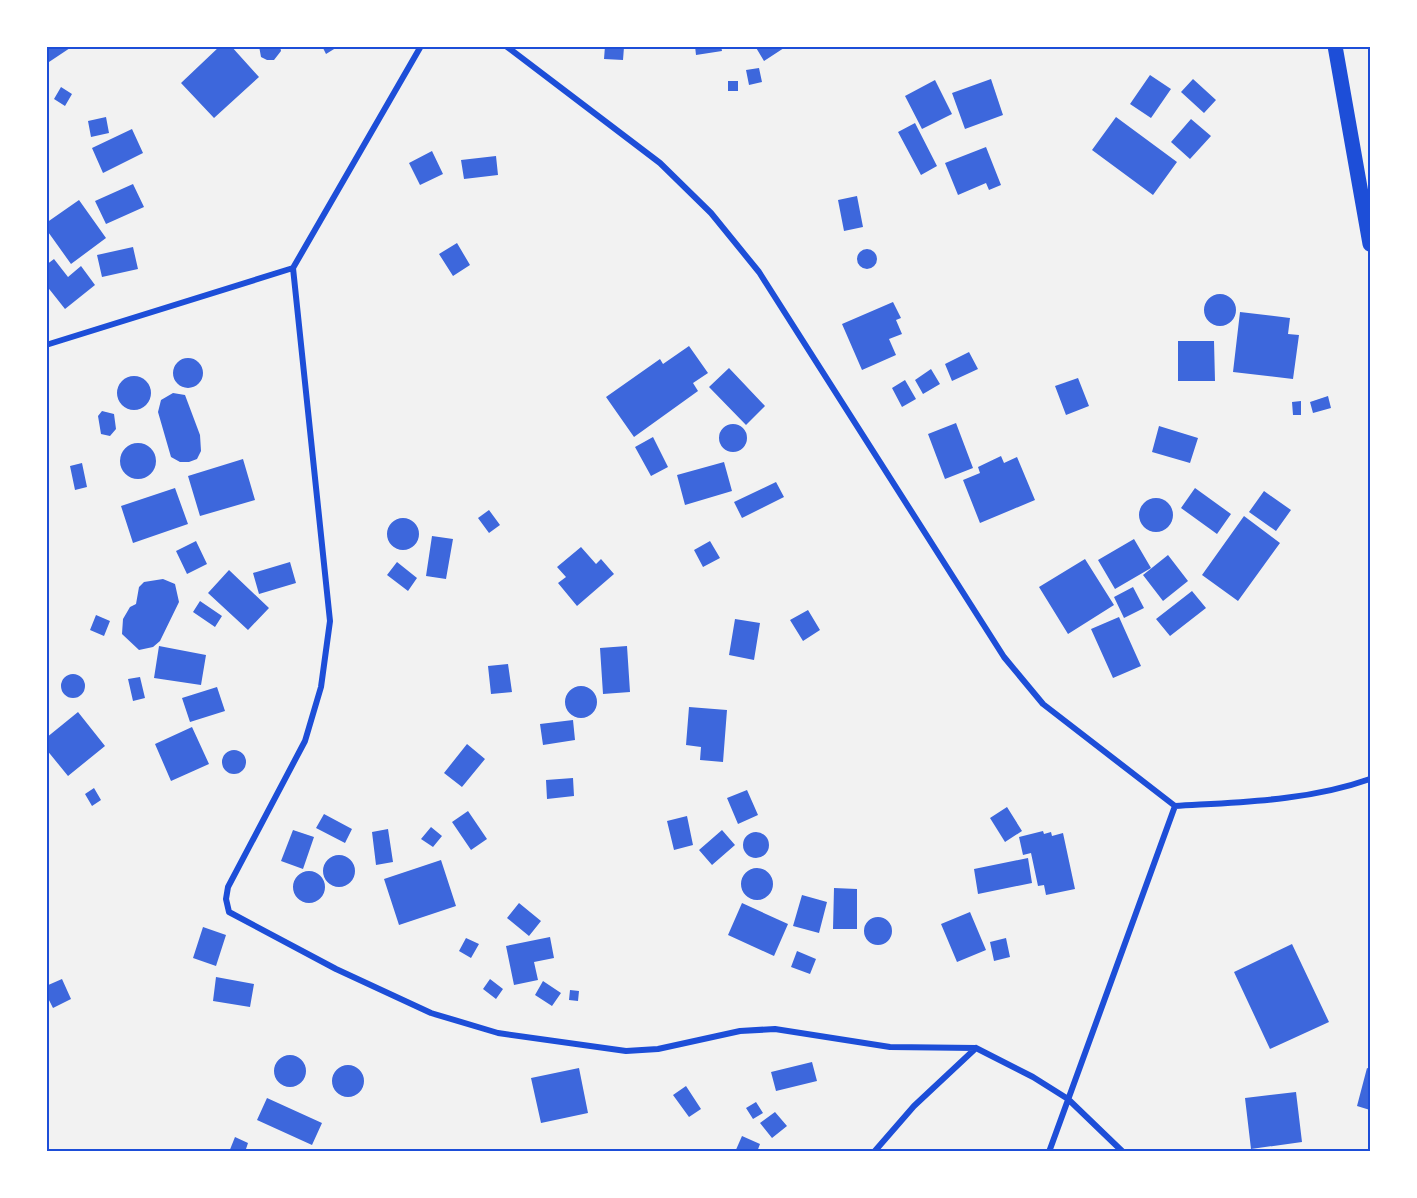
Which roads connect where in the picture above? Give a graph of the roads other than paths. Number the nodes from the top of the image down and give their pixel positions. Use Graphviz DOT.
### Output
graph roads {
  1 [pos="421,46"];
  2 [pos="506,46"];
  3 [pos="1335,46"];
  4 [pos="1371,244"];
  5 [pos="293,268"];
  6 [pos="46,345"];
  7 [pos="1371,779"];
  8 [pos="1175,806"];
  9 [pos="976,1048"];
  10 [pos="1068,1099"];
  11 [pos="874,1152"];
  12 [pos="1048,1152"];
  13 [pos="1124,1152"];
  1 -- 5 [label="street"];
  2 -- 8 [label="street"];
  3 -- 4 [label="main road"];
  5 -- 6 [label="street"];
  5 -- 9 [label="street"];
  7 -- 8 [label="street"];
  8 -- 10 [label="street"];
  9 -- 10 [label="street"];
  9 -- 11 [label="street"];
  10 -- 12 [label="street"];
  10 -- 13 [label="street"];
}
